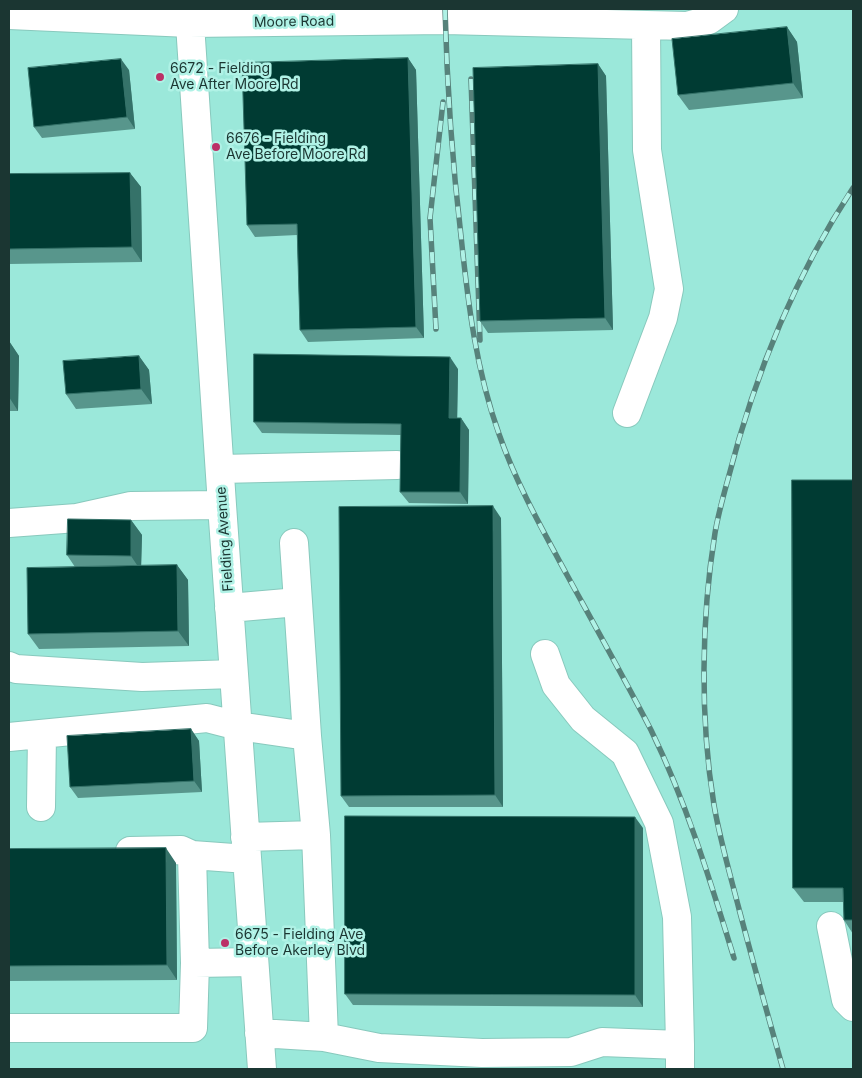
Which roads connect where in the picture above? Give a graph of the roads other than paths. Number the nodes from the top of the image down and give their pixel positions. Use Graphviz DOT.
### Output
graph roads {
  1 [pos="724,9"];
  2 [pos="428,14"];
  3 [pos="9,15"];
  4 [pos="372,15"];
  5 [pos="189,16"];
  6 [pos="239,16"];
  7 [pos="630,19"];
  8 [pos="627,412"];
  9 [pos="398,466"];
  10 [pos="220,469"];
  11 [pos="222,505"];
  12 [pos="9,523"];
  13 [pos="294,543"];
  14 [pos="298,602"];
  15 [pos="229,608"];
  16 [pos="545,654"];
  17 [pos="9,666"];
  18 [pos="234,674"];
  19 [pos="238,726"];
  20 [pos="42,734"];
  21 [pos="307,736"];
  22 [pos="9,737"];
  23 [pos="41,807"];
  24 [pos="316,835"];
  25 [pos="246,848"];
  26 [pos="104,851"];
  27 [pos="192,855"];
  28 [pos="831,926"];
  29 [pos="254,962"];
  30 [pos="194,963"];
  31 [pos="853,1007"];
  32 [pos="9,1028"];
  33 [pos="259,1033"];
  34 [pos="324,1037"];
  35 [pos="680,1057"];
  36 [pos="483,1061"];
  37 [pos="262,1069"];
  1 -- 7 [label="street, Moore Road"];
  2 -- 4 [label="street, Moore Road"];
  2 -- 7 [label="street, Moore Road"];
  3 -- 5 [label="street, Moore Road"];
  4 -- 6 [label="street, Moore Road"];
  5 -- 6 [label="street, Moore Road"];
  5 -- 10 [label="street, Fielding Avenue"];
  7 -- 8 [label="street"];
  9 -- 10 [label="street"];
  10 -- 11 [label="street, Fielding Avenue"];
  11 -- 12 [label="street"];
  11 -- 15 [label="street, Fielding Avenue"];
  13 -- 14 [label="street"];
  14 -- 15 [label="street"];
  14 -- 21 [label="street"];
  15 -- 18 [label="street, Fielding Avenue"];
  16 -- 35 [label="street"];
  17 -- 18 [label="street"];
  18 -- 19 [label="street, Fielding Avenue"];
  19 -- 20 [label="street"];
  19 -- 21 [label="street"];
  19 -- 25 [label="street, Fielding Avenue"];
  20 -- 22 [label="street"];
  20 -- 23 [label="street"];
  21 -- 24 [label="street"];
  24 -- 25 [label="street"];
  24 -- 34 [label="street"];
  25 -- 27 [label="street"];
  25 -- 29 [label="street, Fielding Avenue"];
  26 -- 27 [label="street"];
  27 -- 30 [label="street"];
  28 -- 31 [label="street"];
  29 -- 30 [label="street"];
  29 -- 33 [label="street, Fielding Avenue"];
  30 -- 32 [label="street"];
  33 -- 34 [label="street"];
  33 -- 37 [label="street, Fielding Avenue"];
  34 -- 36 [label="street"];
  35 -- 36 [label="street"];
}
